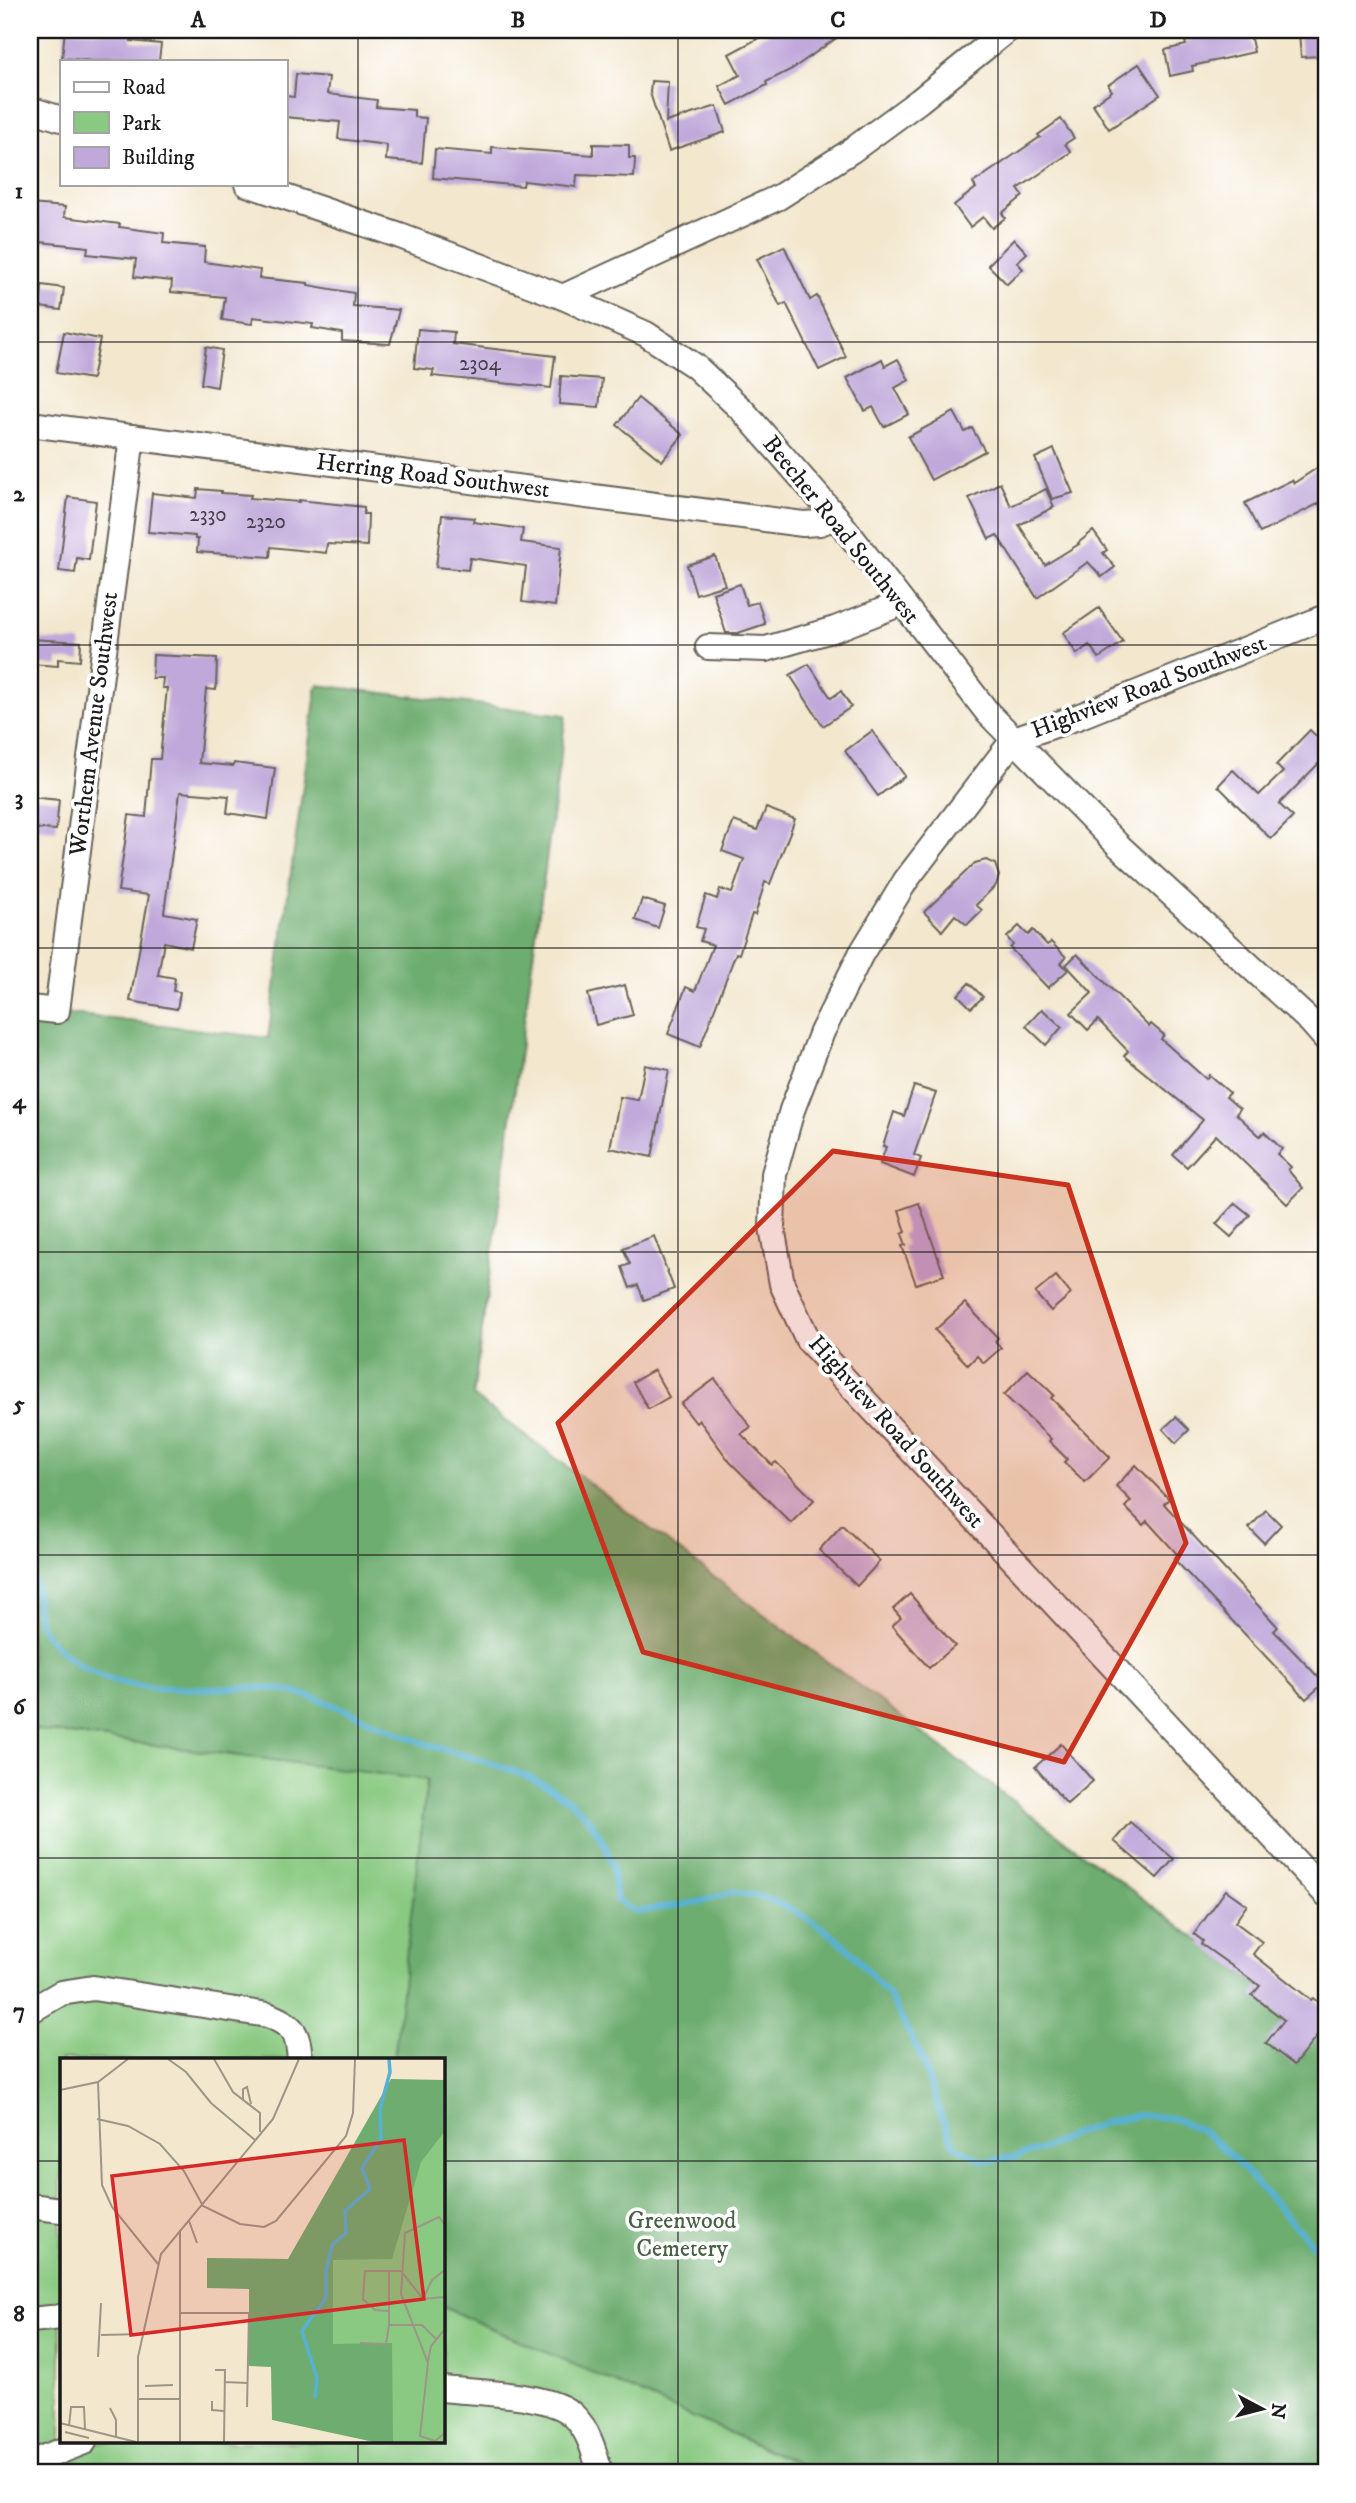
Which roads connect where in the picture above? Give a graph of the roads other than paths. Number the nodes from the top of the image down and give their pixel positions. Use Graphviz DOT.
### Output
graph roads {
  1 [pos="1007,30"];
  2 [pos="30,109"];
  3 [pos="60,120"];
  4 [pos="253,186"];
  5 [pos="563,297"];
  6 [pos="30,424"];
  7 [pos="132,437"];
  8 [pos="836,517"];
  9 [pos="902,603"];
  10 [pos="1326,617"];
  11 [pos="708,647"];
  12 [pos="1014,739"];
  13 [pos="30,1008"];
  14 [pos="1326,1039"];
  15 [pos="1326,1894"];
  16 [pos="30,2011"];
  17 [pos="300,2058"];
  18 [pos="30,2206"];
  19 [pos="60,2210"];
  20 [pos="60,2317"];
  21 [pos="30,2320"];
  22 [pos="444,2389"];
  23 [pos="79,2444"];
  24 [pos="30,2463"];
  25 [pos="600,2473"];
  1 -- 5 [label="street"];
  2 -- 3 [label="street"];
  4 -- 5 [label="street, Beecher Road Southwest"];
  5 -- 8 [label="street, Beecher Road Southwest"];
  6 -- 7 [label="street, Herring Road Southwest"];
  7 -- 8 [label="street, Herring Road Southwest"];
  7 -- 13 [label="street, Worthem Avenue Southwest"];
  8 -- 9 [label="street, Beecher Road Southwest"];
  9 -- 11 [label="street"];
  9 -- 12 [label="street, Beecher Road Southwest"];
  10 -- 12 [label="street, Highview Road Southwest"];
  12 -- 14 [label="street, Beecher Road Southwest"];
  12 -- 15 [label="street, Highview Road Southwest"];
  16 -- 17 [label="street"];
  18 -- 19 [label="street"];
  20 -- 21 [label="street"];
  22 -- 25 [label="street"];
  23 -- 24 [label="street"];
}
